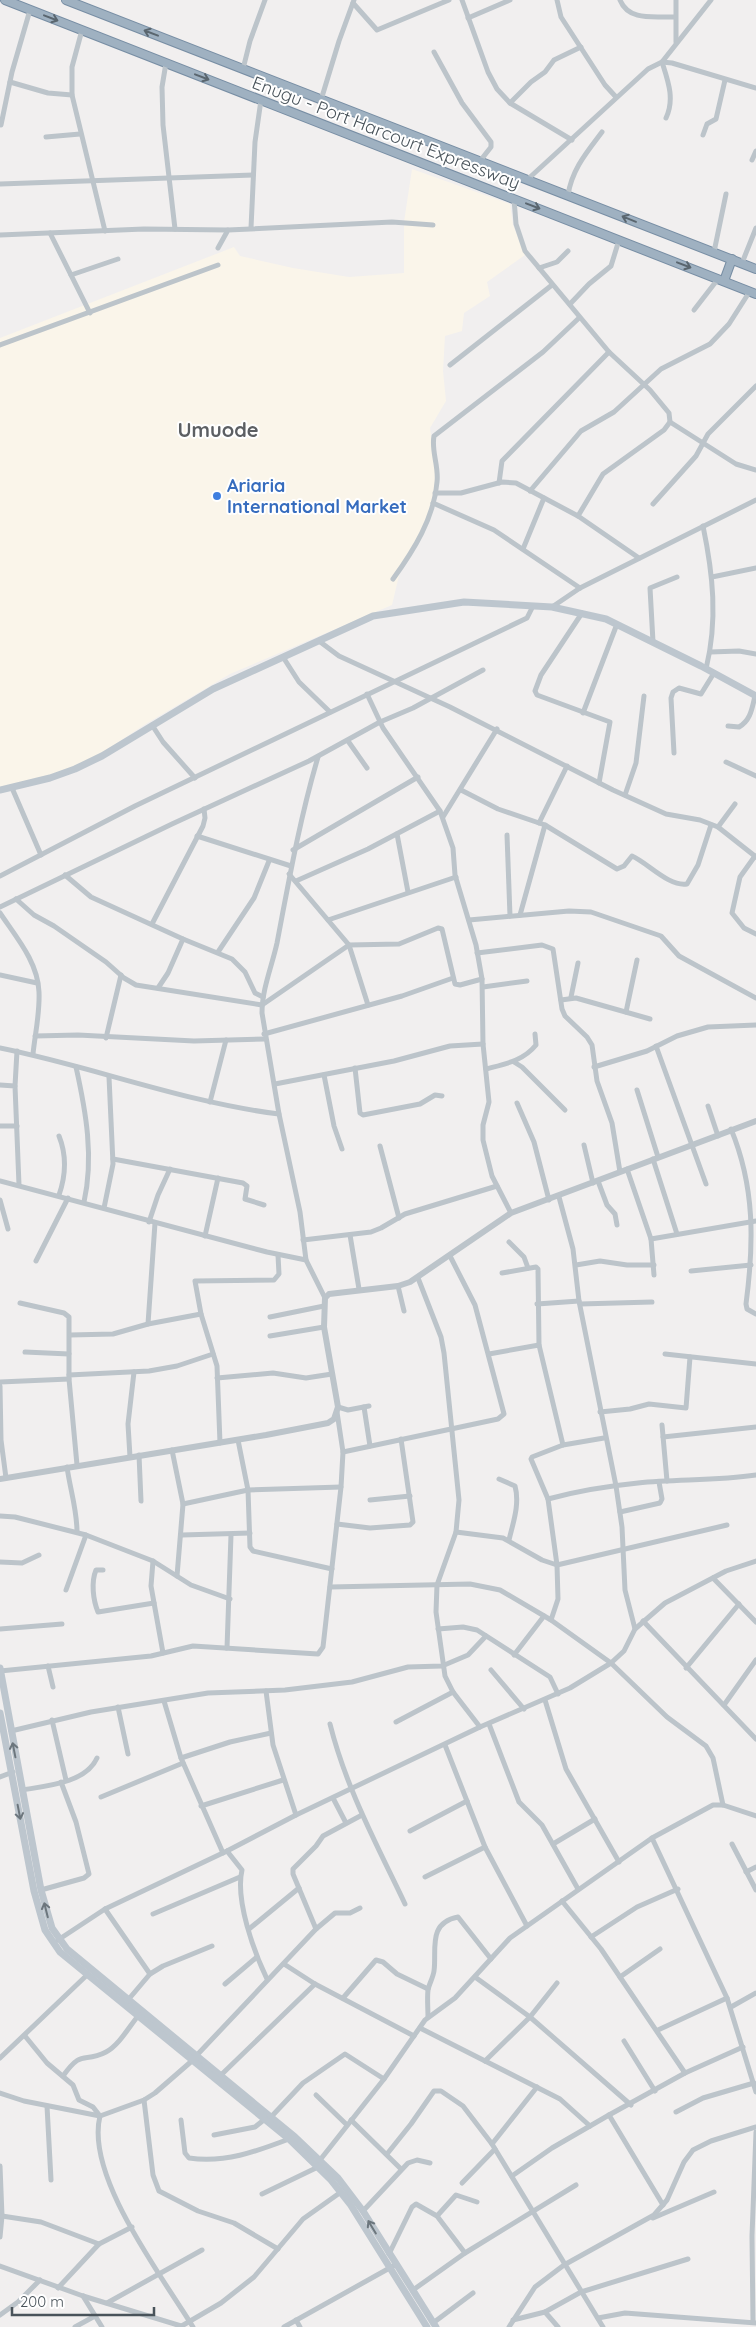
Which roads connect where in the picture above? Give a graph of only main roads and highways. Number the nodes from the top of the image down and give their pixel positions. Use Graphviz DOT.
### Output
graph roads {
  1 [pos="6,0"];
  2 [pos="66,0"];
  3 [pos="732,259"];
  4 [pos="756,269"];
  5 [pos="721,280"];
  6 [pos="753,292"];
  7 [pos="755,696"];
  8 [pos="0,790"];
  9 [pos="0,1670"];
  10 [pos="0,1713"];
  11 [pos="4,1754"];
  12 [pos="195,2057"];
  13 [pos="268,2118"];
  14 [pos="319,2164"];
  15 [pos="392,2266"];
  16 [pos="432,2326"];
  1 -- 5 [label="highway, Enugu - Port Harcourt Expressway, one-way"];
  3 -- 2 [label="highway, Enugu - Port Harcourt Expressway, one-way"];
  3 -- 4 [label="highway, Enugu - Port Harcourt Expressway"];
  3 -- 5 [label="highway"];
  5 -- 6 [label="highway, Enugu - Port Harcourt Expressway"];
  7 -- 8 [label="main road"];
  12 -- 9 [label="main road, one-way"];
  10 -- 11 [label="main road"];
  11 -- 12 [label="main road, one-way"];
  12 -- 13 [label="main road"];
  12 -- 13 [label="main road"];
  13 -- 14 [label="main road"];
  13 -- 14 [label="main road"];
  14 -- 15 [label="main road"];
  15 -- 14 [label="main road, one-way"];
  15 -- 16 [label="main road"];
  15 -- 16 [label="main road"];
}
